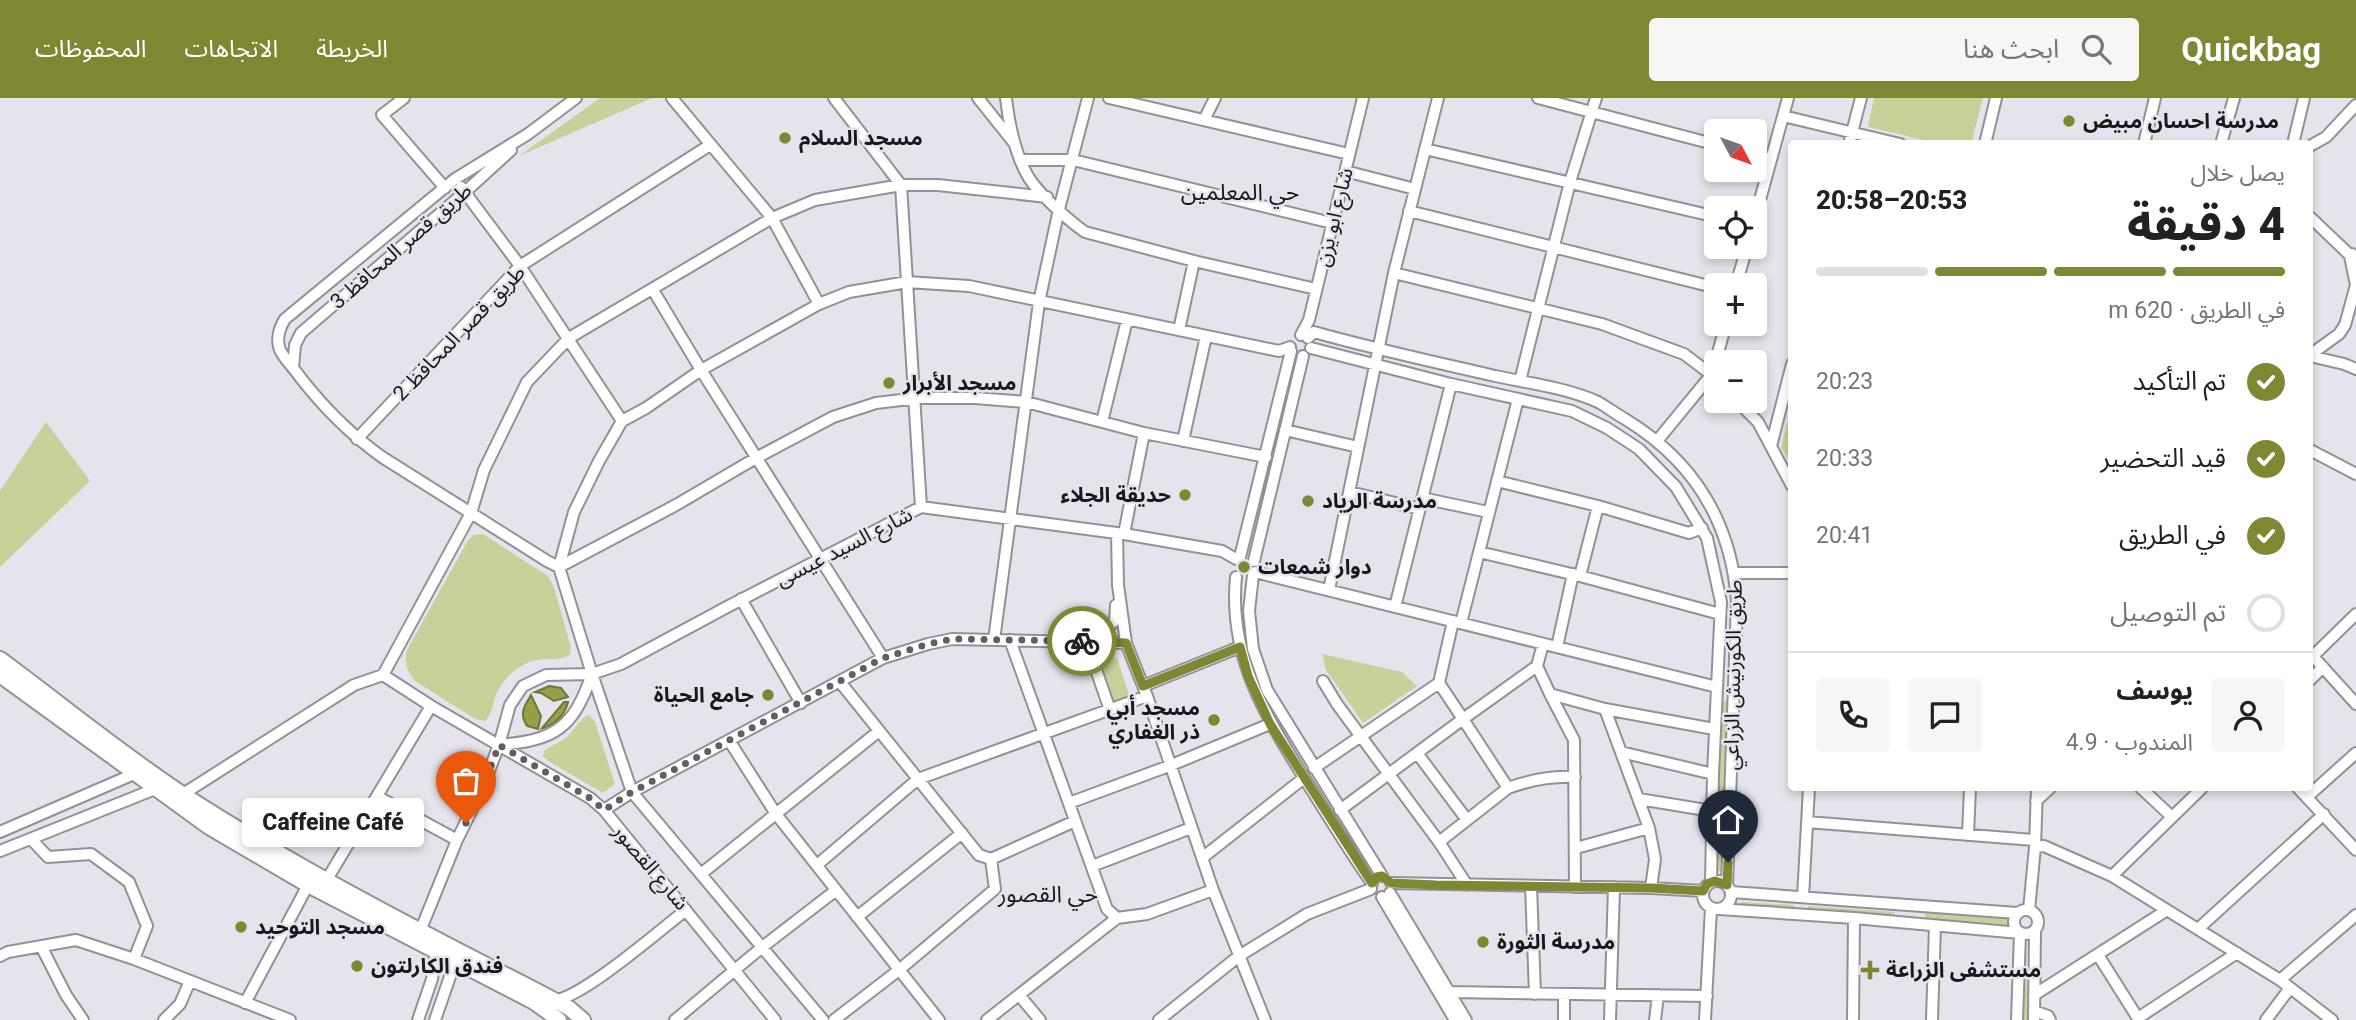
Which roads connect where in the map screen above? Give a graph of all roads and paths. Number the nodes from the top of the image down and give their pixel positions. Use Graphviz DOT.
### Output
graph roads {
  1 [pos="404,98"];
  2 [pos="576,98"];
  3 [pos="671,98"];
  4 [pos="834,98"];
  5 [pos="978,98"];
  6 [pos="1006,98"];
  7 [pos="1088,98"];
  8 [pos="1108,98"];
  9 [pos="1215,98"];
  10 [pos="1363,98"];
  11 [pos="1438,98"];
  12 [pos="1538,98"];
  13 [pos="1596,98"];
  14 [pos="1788,98"];
  15 [pos="1861,98"];
  16 [pos="1996,98"];
  17 [pos="2155,98"];
  18 [pos="2234,98"];
  19 [pos="2304,98"];
  20 [pos="2356,105"];
  21 [pos="1591,111"];
  22 [pos="1783,116"];
  23 [pos="1204,120"];
  24 [pos="1852,131"];
  25 [pos="528,134"];
  26 [pos="1850,140"];
  27 [pos="1885,140"];
  28 [pos="1986,140"];
  29 [pos="2145,140"];
  30 [pos="2222,140"];
  31 [pos="2294,140"];
  32 [pos="1704,141"];
  33 [pos="2313,144"];
  34 [pos="710,145"];
  35 [pos="1016,145"];
  36 [pos="1425,149"];
  37 [pos="1349,154"];
  38 [pos="1768,159"];
  39 [pos="1020,160"];
  40 [pos="1073,160"];
  41 [pos="1771,160"];
  42 [pos="1345,171"];
  43 [pos="455,179"];
  44 [pos="1570,182"];
  45 [pos="901,186"];
  46 [pos="445,188"];
  47 [pos="1415,188"];
  48 [pos="465,192"];
  49 [pos="1761,196"];
  50 [pos="1047,197"];
  51 [pos="1059,209"];
  52 [pos="1409,211"];
  53 [pos="1704,214"];
  54 [pos="772,218"];
  55 [pos="2313,220"];
  56 [pos="1332,223"];
  57 [pos="1553,247"];
  58 [pos="2354,256"];
  59 [pos="1194,261"];
  60 [pos="520,266"];
  61 [pos="1394,273"];
  62 [pos="907,282"];
  63 [pos="1704,285"];
  64 [pos="2356,285"];
  65 [pos="1316,289"];
  66 [pos="653,290"];
  67 [pos="1039,302"];
  68 [pos="819,304"];
  69 [pos="1538,308"];
  70 [pos="1127,320"];
  71 [pos="1179,330"];
  72 [pos="1206,336"];
  73 [pos="569,338"];
  74 [pos="1306,344"];
  75 [pos="1290,349"];
  76 [pos="1378,349"];
  77 [pos="2313,354"];
  78 [pos="2313,357"];
  79 [pos="1376,365"];
  80 [pos="293,368"];
  81 [pos="1704,369"];
  82 [pos="2356,369"];
  83 [pos="701,370"];
  84 [pos="1788,379"];
  85 [pos="1520,381"];
  86 [pos="1451,384"];
  87 [pos="1704,388"];
  88 [pos="1518,398"];
  89 [pos="912,399"];
  90 [pos="1026,402"];
  91 [pos="1749,413"];
  92 [pos="1779,413"];
  93 [pos="1788,416"];
  94 [pos="622,421"];
  95 [pos="1102,422"];
  96 [pos="1285,430"];
  97 [pos="1144,433"];
  98 [pos="357,439"];
  99 [pos="1182,441"];
  100 [pos="1657,441"];
  101 [pos="1771,446"];
  102 [pos="1358,447"];
  103 [pos="2313,452"];
  104 [pos="1266,457"];
  105 [pos="756,458"];
  106 [pos="2356,474"];
  107 [pos="1788,478"];
  108 [pos="1497,481"];
  109 [pos="1350,492"];
  110 [pos="1421,503"];
  111 [pos="1598,506"];
  112 [pos="921,507"];
  113 [pos="1488,512"];
  114 [pos="471,513"];
  115 [pos="1009,520"];
  116 [pos="1702,528"];
  117 [pos="1120,534"];
  118 [pos="1479,552"];
  119 [pos="1238,558"];
  120 [pos="819,559"];
  121 [pos="559,567"];
  122 [pos="1254,570"];
  123 [pos="1735,573"];
  124 [pos="1788,573"];
  125 [pos="1576,575"];
  126 [pos="1236,577"];
  127 [pos="1118,585"];
  128 [pos="1329,590"];
  129 [pos="741,599"];
  130 [pos="1395,607"];
  131 [pos="1720,614"];
  132 [pos="2356,614"];
  133 [pos="1457,622"];
  134 [pos="994,640"];
  135 [pos="1010,640"];
  136 [pos="1091,641"];
  137 [pos="1126,643"];
  138 [pos="1543,644"];
  139 [pos="1240,647"];
  140 [pos="1557,647"];
  141 [pos="2313,652"];
  142 [pos="2313,656"];
  143 [pos="883,658"];
  144 [pos="0,659"];
  145 [pos="1537,666"];
  146 [pos="2323,667"];
  147 [pos="592,674"];
  148 [pos="0,675"];
  149 [pos="383,676"];
  150 [pos="2313,677"];
  151 [pos="1323,681"];
  152 [pos="839,682"];
  153 [pos="1439,683"];
  154 [pos="1717,687"];
  155 [pos="1145,691"];
  156 [pos="1550,694"];
  157 [pos="801,703"];
  158 [pos="2356,705"];
  159 [pos="431,706"];
  160 [pos="1605,709"];
  161 [pos="1110,710"];
  162 [pos="1463,719"];
  163 [pos="1270,724"];
  164 [pos="1714,729"];
  165 [pos="879,731"];
  166 [pos="1044,734"];
  167 [pos="1360,735"];
  168 [pos="730,742"];
  169 [pos="499,745"];
  170 [pos="1620,752"];
  171 [pos="1417,753"];
  172 [pos="2356,753"];
  173 [pos="1169,766"];
  174 [pos="1314,768"];
  175 [pos="138,770"];
  176 [pos="1388,774"];
  177 [pos="1713,774"];
  178 [pos="1575,777"];
  179 [pos="1304,778"];
  180 [pos="918,779"];
  181 [pos="159,785"];
  182 [pos="1508,788"];
  183 [pos="1809,791"];
  184 [pos="1970,791"];
  185 [pos="2037,791"];
  186 [pos="2046,791"];
  187 [pos="2144,791"];
  188 [pos="2199,791"];
  189 [pos="2301,791"];
  190 [pos="632,792"];
  191 [pos="378,797"];
  192 [pos="2307,797"];
  193 [pos="178,798"];
  194 [pos="1639,799"];
  195 [pos="2036,800"];
  196 [pos="1069,803"];
  197 [pos="604,810"];
  198 [pos="1340,810"];
  199 [pos="1712,811"];
  200 [pos="776,814"];
  201 [pos="2324,814"];
  202 [pos="2172,817"];
  203 [pos="1467,820"];
  204 [pos="1075,821"];
  205 [pos="1807,822"];
  206 [pos="1191,828"];
  207 [pos="1649,828"];
  208 [pos="0,832"];
  209 [pos="962,833"];
  210 [pos="1968,835"];
  211 [pos="31,839"];
  212 [pos="457,840"];
  213 [pos="1439,842"];
  214 [pos="2035,844"];
  215 [pos="1576,848"];
  216 [pos="2356,850"];
  217 [pos="0,851"];
  218 [pos="1202,858"];
  219 [pos="990,859"];
  220 [pos="817,865"];
  221 [pos="1092,866"];
  222 [pos="701,874"];
  223 [pos="2112,876"];
  224 [pos="326,881"];
  225 [pos="308,885"];
  226 [pos="1467,885"];
  227 [pos="1531,886"];
  228 [pos="1707,886"];
  229 [pos="1381,887"];
  230 [pos="1575,887"];
  231 [pos="1614,887"];
  232 [pos="1651,888"];
  233 [pos="1729,889"];
  234 [pos="1213,890"];
  235 [pos="835,891"];
  236 [pos="1803,897"];
  237 [pos="686,909"];
  238 [pos="1715,909"];
  239 [pos="2029,910"];
  240 [pos="2167,910"];
  241 [pos="2017,913"];
  242 [pos="2356,915"];
  243 [pos="857,917"];
  244 [pos="1117,918"];
  245 [pos="1854,918"];
  246 [pos="1935,926"];
  247 [pos="421,929"];
  248 [pos="2197,929"];
  249 [pos="2035,931"];
  250 [pos="2020,933"];
  251 [pos="41,946"];
  252 [pos="761,948"];
  253 [pos="443,949"];
  254 [pos="2236,953"];
  255 [pos="2098,955"];
  256 [pos="0,956"];
  257 [pos="1239,956"];
  258 [pos="134,959"];
  259 [pos="455,962"];
  260 [pos="899,970"];
  261 [pos="734,971"];
  262 [pos="2280,980"];
  263 [pos="190,981"];
  264 [pos="2290,988"];
  265 [pos="1449,992"];
  266 [pos="1535,993"];
  267 [pos="1564,994"];
  268 [pos="1019,995"];
  269 [pos="1610,995"];
  270 [pos="1658,995"];
  271 [pos="2034,995"];
  272 [pos="1707,996"];
  273 [pos="556,1001"];
  274 [pos="534,1002"];
  275 [pos="245,1003"];
  276 [pos="2034,1016"];
  277 [pos="2138,1019"];
  278 [pos="83,1020"];
  279 [pos="163,1020"];
  280 [pos="290,1020"];
  281 [pos="418,1020"];
  282 [pos="435,1020"];
  283 [pos="559,1020"];
  284 [pos="583,1020"];
  285 [pos="675,1020"];
  286 [pos="775,1020"];
  287 [pos="823,1020"];
  288 [pos="834,1020"];
  289 [pos="939,1020"];
  290 [pos="987,1020"];
  291 [pos="1040,1020"];
  292 [pos="1158,1020"];
  293 [pos="1265,1020"];
  294 [pos="1455,1020"];
  295 [pos="1466,1020"];
  296 [pos="1564,1020"];
  297 [pos="1610,1020"];
  298 [pos="1655,1020"];
  299 [pos="1705,1020"];
  300 [pos="1853,1020"];
  301 [pos="1932,1020"];
  302 [pos="2017,1020"];
  303 [pos="2050,1020"];
  304 [pos="2266,1020"];
  305 [pos="2332,1020"];
  1 -- 46 [label="street"];
  2 -- 25 [label="street"];
  3 -- 34 [label="street"];
  4 -- 45 [label="street"];
  5 -- 35 [label="street"];
  6 -- 35 [label="street"];
  7 -- 40 [label="street"];
  8 -- 23 [label="street"];
  9 -- 23 [label="street"];
  10 -- 37 [label="street, شارع ابو يزن"];
  11 -- 36 [label="street"];
  12 -- 21 [label="street"];
  13 -- 21 [label="street"];
  14 -- 22 [label="street"];
  15 -- 24 [label="street"];
  16 -- 28 [label="street"];
  17 -- 29 [label="street"];
  18 -- 30 [label="street"];
  19 -- 31 [label="street"];
  20 -- 33 [label="street"];
  21 -- 32 [label="street"];
  21 -- 44 [label="street"];
  22 -- 24 [label="street"];
  22 -- 41 [label="street"];
  23 -- 37 [label="street"];
  24 -- 26 [label="street"];
  24 -- 27 [label="street"];
  25 -- 43 [label="street"];
  25 -- 48 [label="street, طريق قصر المحافظ 3"];
  34 -- 54 [label="street"];
  34 -- 60 [label="street, طريق قصر المحافظ 2"];
  35 -- 39 [label="street"];
  36 -- 44 [label="street"];
  36 -- 47 [label="street"];
  37 -- 42 [label="street, شارع ابو يزن"];
  38 -- 41 [label="street"];
  39 -- 40 [label="street"];
  39 -- 50 [label="street"];
  40 -- 51 [label="street"];
  40 -- 56 [label="street"];
  41 -- 49 [label="street"];
  42 -- 47 [label="street"];
  42 -- 56 [label="street, شارع ابو يزن"];
  43 -- 46 [label="street"];
  43 -- 48 [label="street"];
  44 -- 53 [label="street"];
  44 -- 57 [label="street"];
  45 -- 50 [label="street"];
  45 -- 54 [label="street"];
  45 -- 62 [label="street"];
  46 -- 80 [label="street"];
  47 -- 52 [label="street"];
  48 -- 60 [label="street"];
  48 -- 80 [label="street, طريق قصر المحافظ 3"];
  50 -- 51 [label="street"];
  51 -- 59 [label="street"];
  51 -- 67 [label="street"];
  52 -- 57 [label="street"];
  52 -- 61 [label="street"];
  54 -- 66 [label="street"];
  54 -- 68 [label="street"];
  55 -- 58 [label="street"];
  56 -- 65 [label="street, شارع ابو يزن"];
  57 -- 63 [label="street"];
  57 -- 69 [label="street"];
  58 -- 64 [label="street"];
  59 -- 65 [label="street"];
  59 -- 71 [label="street"];
  60 -- 73 [label="street"];
  60 -- 98 [label="street, طريق قصر المحافظ 2"];
  61 -- 69 [label="street"];
  61 -- 76 [label="street"];
  62 -- 67 [label="street"];
  62 -- 68 [label="street"];
  62 -- 89 [label="street"];
  64 -- 77 [label="street"];
  65 -- 74 [label="street, شارع ابو يزن"];
  66 -- 73 [label="street"];
  66 -- 83 [label="street"];
  67 -- 70 [label="street"];
  67 -- 90 [label="street"];
  68 -- 83 [label="street"];
  69 -- 81 [label="street"];
  69 -- 85 [label="street"];
  70 -- 71 [label="street"];
  70 -- 95 [label="street"];
  71 -- 72 [label="street"];
  72 -- 75 [label="street"];
  72 -- 99 [label="street"];
  73 -- 94 [label="street"];
  73 -- 114 [label="street"];
  74 -- 75 [label="street"];
  74 -- 75 [label="street"];
  74 -- 76 [label="street, طريق الكورنيش الزراعي"];
  74 -- 79 [label="street"];
  74 -- 96 [label="street, شارع ابو يزن"];
  75 -- 104 [label="street"];
  76 -- 79 [label="street"];
  76 -- 85 [label="street, طريق الكورنيش الزراعي"];
  78 -- 82 [label="street"];
  79 -- 86 [label="street"];
  79 -- 102 [label="street"];
  80 -- 98 [label="street"];
  83 -- 94 [label="street"];
  83 -- 105 [label="street"];
  84 -- 92 [label="street"];
  85 -- 100 [label="street, طريق الكورنيش الزراعي"];
  86 -- 88 [label="street"];
  86 -- 110 [label="street"];
  87 -- 100 [label="street"];
  88 -- 108 [label="street"];
  88 -- 116 [label="street"];
  89 -- 90 [label="street"];
  89 -- 105 [label="street"];
  89 -- 112 [label="street"];
  90 -- 95 [label="street"];
  90 -- 115 [label="street"];
  91 -- 101 [label="street"];
  92 -- 93 [label="street"];
  92 -- 101 [label="street"];
  94 -- 121 [label="street"];
  95 -- 97 [label="street"];
  96 -- 102 [label="street"];
  96 -- 122 [label="street, شارع ابو يزن"];
  97 -- 99 [label="street"];
  97 -- 117 [label="street"];
  98 -- 114 [label="street"];
  99 -- 104 [label="street"];
  100 -- 123 [label="street, طريق الكورنيش الزراعي"];
  101 -- 107 [label="street"];
  102 -- 109 [label="street"];
  103 -- 106 [label="street"];
  104 -- 119 [label="street"];
  105 -- 120 [label="street"];
  105 -- 121 [label="street"];
  108 -- 111 [label="street"];
  108 -- 113 [label="street"];
  109 -- 110 [label="street"];
  109 -- 128 [label="street"];
  110 -- 113 [label="street"];
  110 -- 130 [label="street"];
  111 -- 116 [label="street"];
  111 -- 125 [label="street"];
  112 -- 115 [label="street, شارع السيد عيسى"];
  112 -- 120 [label="street, شارع السيد عيسى"];
  113 -- 118 [label="street"];
  114 -- 121 [label="street"];
  114 -- 149 [label="street"];
  115 -- 117 [label="street, شارع السيد عيسى"];
  115 -- 134 [label="street"];
  116 -- 131 [label="street"];
  117 -- 119 [label="street, شارع السيد عيسى"];
  117 -- 127 [label="street"];
  118 -- 125 [label="street"];
  118 -- 133 [label="street"];
  119 -- 122 [label="street"];
  119 -- 126 [label="street"];
  120 -- 129 [label="street, شارع السيد عيسى"];
  120 -- 143 [label="street"];
  121 -- 147 [label="street"];
  122 -- 126 [label="street"];
  122 -- 128 [label="street"];
  122 -- 174 [label="street, شارع ابو يزن"];
  123 -- 124 [label="street"];
  123 -- 233 [label="street, طريق الكورنيش الزراعي"];
  125 -- 131 [label="street"];
  125 -- 140 [label="street"];
  126 -- 139 [label="street"];
  127 -- 136 [label="street"];
  127 -- 137 [label="street"];
  128 -- 130 [label="street"];
  129 -- 147 [label="street, شارع السيد عيسى"];
  129 -- 157 [label="street"];
  130 -- 133 [label="street"];
  131 -- 154 [label="street"];
  132 -- 141 [label="street"];
  133 -- 138 [label="street"];
  133 -- 153 [label="street"];
  134 -- 135 [label="street"];
  134 -- 143 [label="street"];
  135 -- 136 [label="street"];
  135 -- 166 [label="street"];
  136 -- 137 [label="street"];
  136 -- 161 [label="street"];
  137 -- 155 [label="street"];
  138 -- 140 [label="street"];
  138 -- 145 [label="street"];
  139 -- 155 [label="street"];
  139 -- 163 [label="street"];
  140 -- 154 [label="street"];
  142 -- 146 [label="street"];
  143 -- 152 [label="street"];
  144 -- 175 [label="main road"];
  145 -- 156 [label="street"];
  145 -- 162 [label="street"];
  146 -- 150 [label="street"];
  146 -- 158 [label="street"];
  147 -- 169 [label="street"];
  147 -- 169 [label="street, شارع السيد عيسى"];
  147 -- 190 [label="street"];
  148 -- 175 [label="main road"];
  149 -- 159 [label="street, شارع القصور"];
  149 -- 193 [label="street"];
  151 -- 167 [label="street"];
  152 -- 157 [label="street"];
  152 -- 165 [label="street"];
  153 -- 162 [label="street"];
  153 -- 167 [label="street"];
  154 -- 164 [label="street"];
  155 -- 161 [label="street"];
  155 -- 173 [label="street"];
  156 -- 160 [label="street"];
  156 -- 178 [label="street"];
  157 -- 168 [label="street"];
  159 -- 169 [label="street, شارع القصور"];
  159 -- 191 [label="street"];
  160 -- 164 [label="street"];
  160 -- 170 [label="street"];
  161 -- 166 [label="street"];
  162 -- 171 [label="street"];
  162 -- 182 [label="street"];
  163 -- 173 [label="street"];
  163 -- 179 [label="street"];
  164 -- 177 [label="street"];
  165 -- 180 [label="street"];
  165 -- 200 [label="street"];
  166 -- 180 [label="street"];
  166 -- 196 [label="street"];
  167 -- 174 [label="street"];
  167 -- 176 [label="street"];
  168 -- 190 [label="street"];
  168 -- 200 [label="street"];
  169 -- 197 [label="street, شارع القصور"];
  169 -- 212 [label="street, شارع السيد عيسى"];
  170 -- 177 [label="street"];
  170 -- 194 [label="street"];
  171 -- 176 [label="street"];
  171 -- 203 [label="street"];
  172 -- 192 [label="street"];
  173 -- 196 [label="street"];
  173 -- 206 [label="street"];
  174 -- 198 [label="street, شارع ابو يزن"];
  175 -- 181 [label="main road"];
  175 -- 208 [label="street"];
  176 -- 198 [label="street"];
  176 -- 213 [label="street"];
  177 -- 199 [label="street"];
  178 -- 182 [label="street"];
  178 -- 215 [label="street"];
  179 -- 218 [label="street"];
  179 -- 229 [label="street"];
  180 -- 209 [label="street"];
  180 -- 220 [label="street"];
  181 -- 193 [label="main road"];
  181 -- 211 [label="street"];
  182 -- 203 [label="street"];
  183 -- 205 [label="street"];
  184 -- 210 [label="street"];
  185 -- 195 [label="street"];
  186 -- 195 [label="street"];
  187 -- 202 [label="street"];
  188 -- 202 [label="street"];
  189 -- 192 [label="street"];
  190 -- 197 [label="street"];
  190 -- 222 [label="street, شارع القصور"];
  191 -- 212 [label="street"];
  191 -- 224 [label="street"];
  192 -- 201 [label="street"];
  193 -- 224 [label="main road"];
  193 -- 225 [label="main road"];
  194 -- 199 [label="street"];
  194 -- 207 [label="street"];
  195 -- 214 [label="street"];
  196 -- 204 [label="street"];
  197 -- 237 [label="street, شارع القصور"];
  198 -- 229 [label="street, شارع ابو يزن"];
  199 -- 228 [label="street"];
  200 -- 220 [label="street"];
  200 -- 222 [label="street"];
  201 -- 216 [label="street"];
  201 -- 248 [label="street"];
  202 -- 223 [label="street"];
  203 -- 213 [label="street"];
  204 -- 219 [label="street"];
  204 -- 221 [label="street"];
  205 -- 210 [label="street"];
  205 -- 236 [label="street"];
  206 -- 218 [label="street"];
  206 -- 221 [label="street"];
  207 -- 215 [label="street"];
  207 -- 232 [label="street"];
  209 -- 219 [label="street"];
  209 -- 243 [label="street"];
  210 -- 214 [label="street"];
  211 -- 217 [label="street"];
  211 -- 258 [label="street"];
  212 -- 247 [label="street, شارع السيد عيسى"];
  213 -- 226 [label="street"];
  214 -- 223 [label="street"];
  214 -- 239 [label="street"];
  215 -- 230 [label="street"];
  218 -- 234 [label="street"];
  219 -- 260 [label="street"];
  220 -- 235 [label="street"];
  221 -- 244 [label="street"];
  222 -- 252 [label="street, شارع القصور"];
  223 -- 240 [label="street"];
  224 -- 247 [label="main road"];
  225 -- 253 [label="main road"];
  225 -- 275 [label="street"];
  226 -- 227 [label="street"];
  226 -- 229 [label="street"];
  227 -- 230 [label="street"];
  227 -- 266 [label="street"];
  228 -- 232 [label="street"];
  228 -- 233 [label="street"];
  228 -- 238 [label="street"];
  229 -- 257 [label="street"];
  229 -- 265 [label="street"];
  229 -- 294 [label="street"];
  230 -- 231 [label="street"];
  231 -- 232 [label="street"];
  231 -- 269 [label="street"];
  233 -- 236 [label="street"];
  233 -- 238 [label="street"];
  234 -- 244 [label="street"];
  234 -- 257 [label="street"];
  235 -- 243 [label="street"];
  235 -- 252 [label="street"];
  236 -- 241 [label="street"];
  237 -- 261 [label="street, شارع القصور"];
  237 -- 273 [label="street"];
  238 -- 245 [label="street"];
  238 -- 272 [label="street"];
  239 -- 241 [label="street"];
  239 -- 249 [label="street"];
  240 -- 248 [label="street"];
  240 -- 255 [label="street"];
  241 -- 250 [label="street"];
  242 -- 262 [label="street"];
  243 -- 260 [label="street"];
  244 -- 268 [label="street"];
  245 -- 246 [label="street"];
  245 -- 300 [label="street"];
  246 -- 250 [label="street"];
  246 -- 301 [label="street"];
  247 -- 253 [label="main road"];
  248 -- 254 [label="street"];
  249 -- 250 [label="street"];
  249 -- 271 [label="street"];
  250 -- 302 [label="street"];
  251 -- 256 [label="street"];
  251 -- 258 [label="street"];
  251 -- 278 [label="street"];
  252 -- 261 [label="street"];
  252 -- 287 [label="street, شارع القصور"];
  253 -- 259 [label="main road"];
  253 -- 273 [label="main road"];
  253 -- 281 [label="street"];
  254 -- 262 [label="street"];
  254 -- 277 [label="street"];
  255 -- 271 [label="street"];
  255 -- 277 [label="street"];
  257 -- 292 [label="street"];
  257 -- 293 [label="street"];
  258 -- 263 [label="street"];
  259 -- 274 [label="main road"];
  259 -- 282 [label="street"];
  260 -- 288 [label="street"];
  260 -- 289 [label="street"];
  261 -- 285 [label="street"];
  261 -- 286 [label="street, شارع القصور"];
  262 -- 264 [label="street"];
  263 -- 275 [label="street"];
  263 -- 279 [label="street"];
  264 -- 304 [label="street"];
  264 -- 305 [label="street"];
  265 -- 266 [label="street"];
  265 -- 295 [label="street"];
  266 -- 267 [label="street"];
  267 -- 269 [label="street"];
  267 -- 296 [label="street"];
  268 -- 290 [label="street"];
  268 -- 291 [label="street"];
  269 -- 270 [label="street"];
  269 -- 297 [label="street"];
  270 -- 272 [label="street"];
  270 -- 298 [label="street"];
  271 -- 276 [label="street"];
  272 -- 299 [label="street"];
  273 -- 274 [label="street"];
  273 -- 284 [label="main road"];
  274 -- 283 [label="main road"];
  275 -- 280 [label="street"];
  276 -- 303 [label="street"];
}
